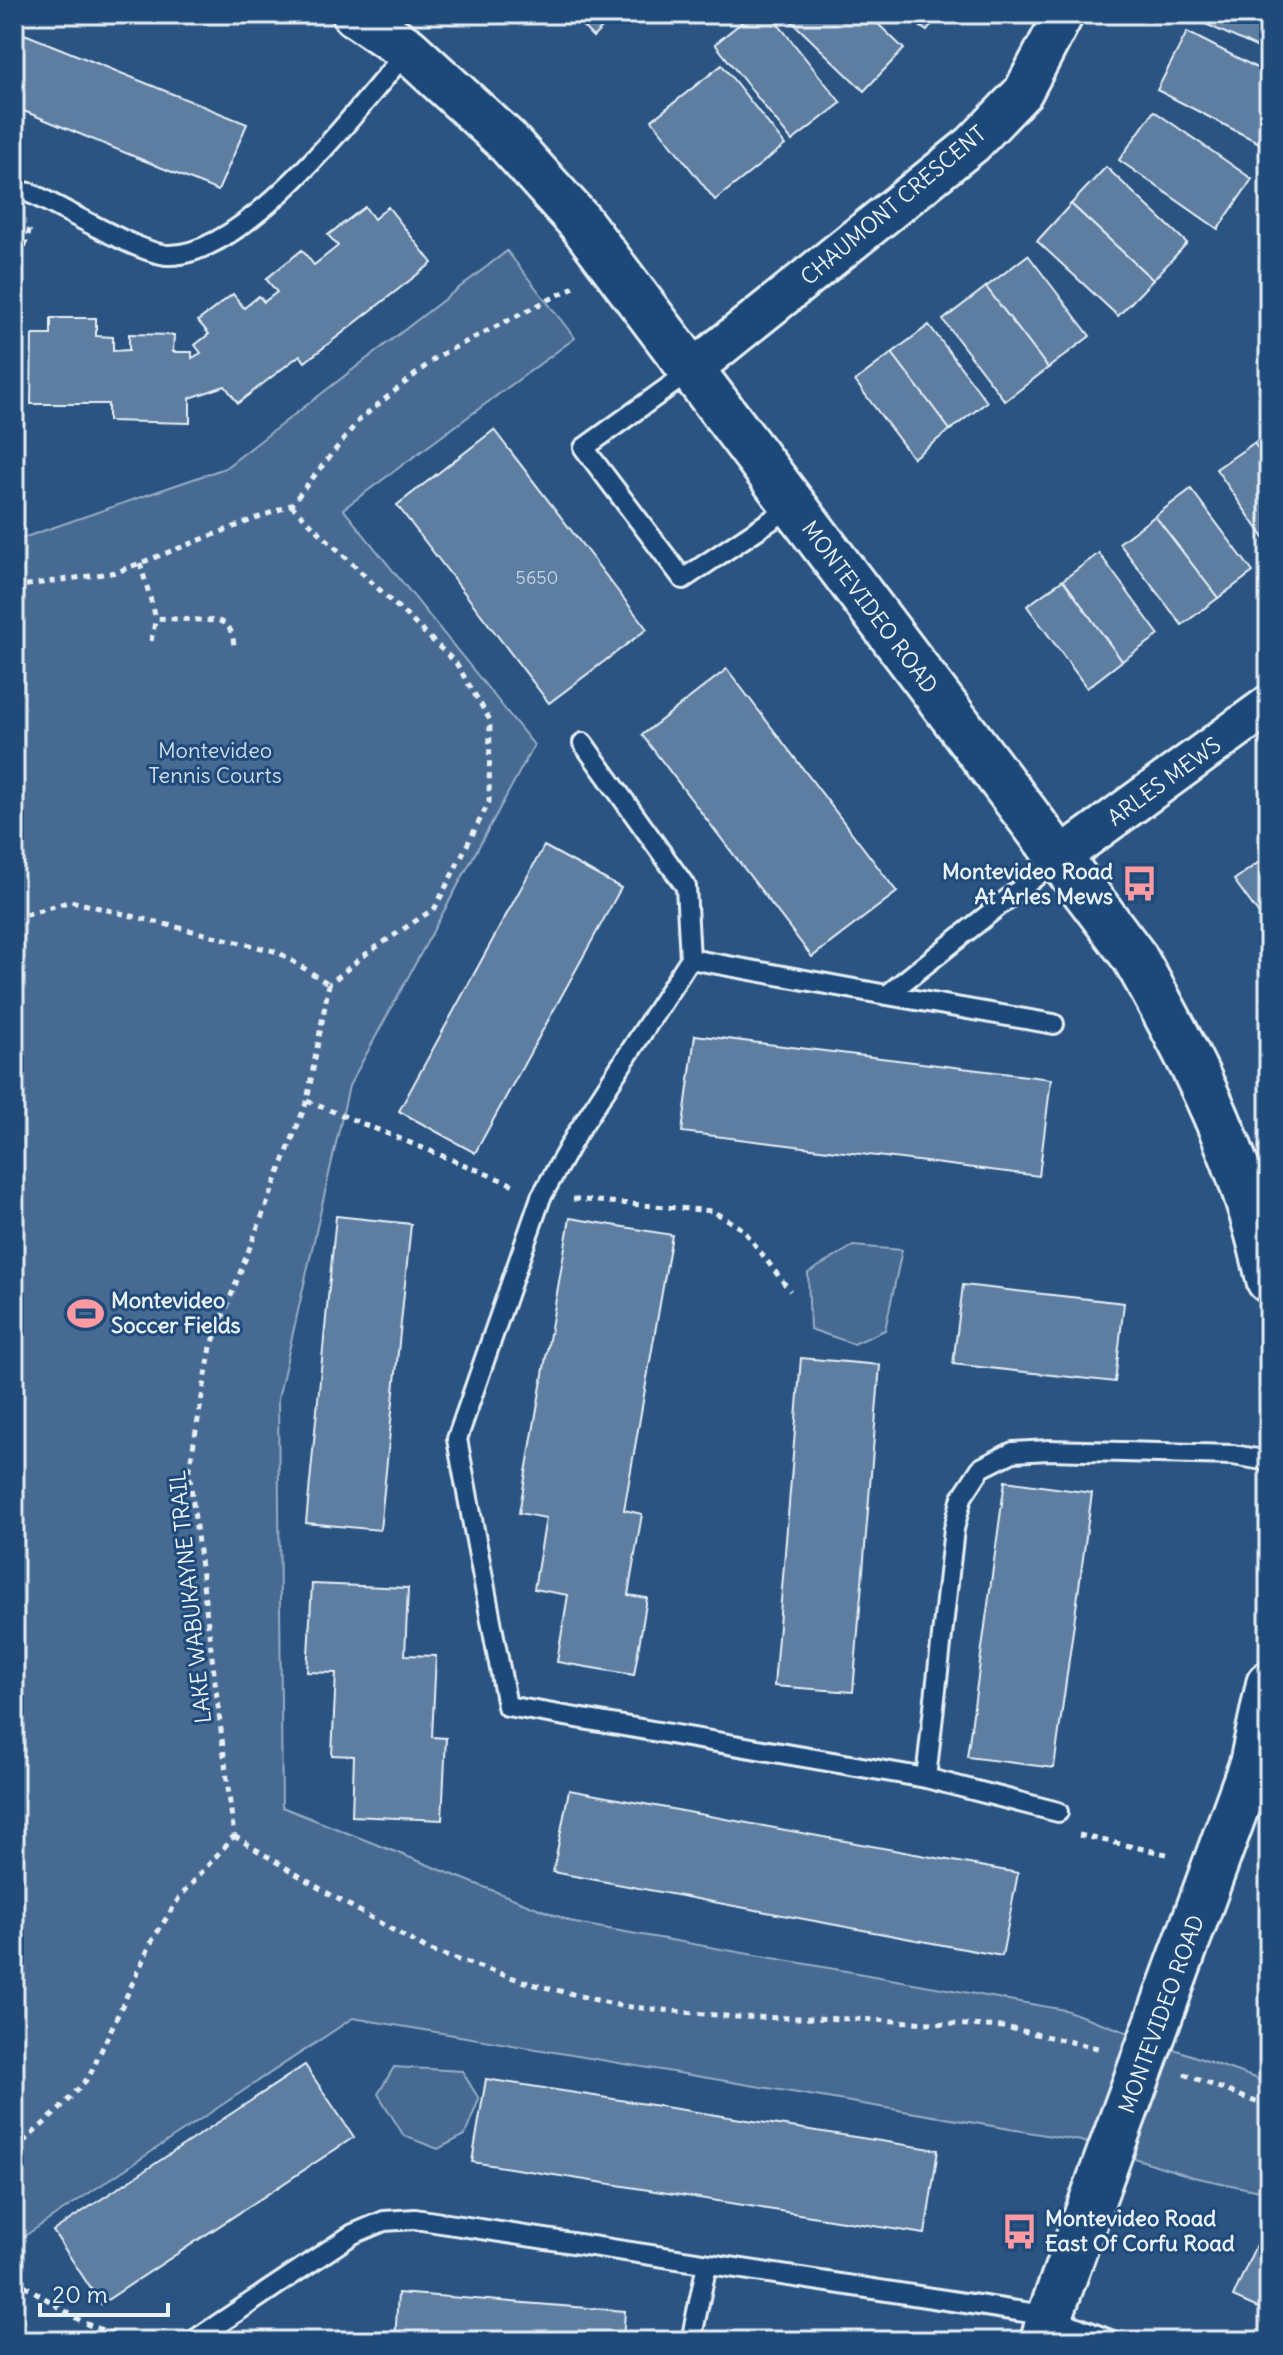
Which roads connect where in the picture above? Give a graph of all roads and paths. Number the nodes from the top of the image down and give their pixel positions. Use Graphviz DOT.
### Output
graph roads {
  1 [pos="355,14"];
  2 [pos="1064,14"];
  3 [pos="408,50"];
  4 [pos="14,190"];
  5 [pos="39,197"];
  6 [pos="614,267"];
  7 [pos="14,281"];
  8 [pos="692,370"];
  9 [pos="291,505"];
  10 [pos="794,505"];
  11 [pos="140,563"];
  12 [pos="14,587"];
  13 [pos="156,618"];
  14 [pos="151,641"];
  15 [pos="234,647"];
  16 [pos="1269,705"];
  17 [pos="583,743"];
  18 [pos="1059,858"];
  19 [pos="14,918"];
  20 [pos="690,959"];
  21 [pos="329,984"];
  22 [pos="887,995"];
  23 [pos="1054,1024"];
  24 [pos="1269,1280"];
  25 [pos="1269,1461"];
  26 [pos="1269,1684"];
  27 [pos="926,1778"];
  28 [pos="1058,1812"];
  29 [pos="234,1836"];
  30 [pos="1215,1865"];
  31 [pos="1144,2058"];
  32 [pos="1269,2107"];
  33 [pos="14,2150"];
  34 [pos="14,2264"];
  35 [pos="707,2264"];
  36 [pos="21,2283"];
  37 [pos="14,2287"];
  38 [pos="1047,2328"];
  39 [pos="132,2341"];
  40 [pos="193,2341"];
  41 [pos="691,2341"];
  42 [pos="1112,2341"];
  1 -- 3 [label="street, MONTEVIDEO ROAD"];
  2 -- 8 [label="street, CHAUMONT CRESCENT"];
  3 -- 5 [label="lane"];
  3 -- 6 [label="street, MONTEVIDEO ROAD"];
  4 -- 5 [label="lane"];
  5 -- 7 [label="path"];
  6 -- 8 [label="street, MONTEVIDEO ROAD"];
  6 -- 9 [label="path"];
  8 -- 10 [label="street, MONTEVIDEO ROAD"];
  8 -- 10 [label="lane"];
  9 -- 11 [label="path"];
  9 -- 21 [label="path"];
  10 -- 18 [label="street, MONTEVIDEO ROAD"];
  11 -- 12 [label="path"];
  11 -- 13 [label="path"];
  13 -- 14 [label="path"];
  13 -- 15 [label="path"];
  16 -- 18 [label="street, ARLES MEWS"];
  17 -- 20 [label="lane"];
  18 -- 22 [label="lane"];
  18 -- 24 [label="street, MONTEVIDEO ROAD"];
  19 -- 21 [label="path"];
  20 -- 22 [label="lane"];
  20 -- 27 [label="lane"];
  21 -- 29 [label="path, LAKE WABUKAYNE TRAIL"];
  22 -- 23 [label="lane"];
  25 -- 27 [label="lane"];
  26 -- 30 [label="street, MONTEVIDEO ROAD"];
  27 -- 28 [label="lane"];
  28 -- 30 [label="path"];
  29 -- 31 [label="path"];
  29 -- 33 [label="path"];
  30 -- 31 [label="street, MONTEVIDEO ROAD"];
  31 -- 32 [label="path"];
  31 -- 38 [label="street, MONTEVIDEO ROAD"];
  34 -- 36 [label="path"];
  35 -- 38 [label="lane"];
  35 -- 40 [label="lane"];
  35 -- 41 [label="lane"];
  36 -- 37 [label="path"];
  36 -- 39 [label="path"];
  38 -- 42 [label="lane"];
}
